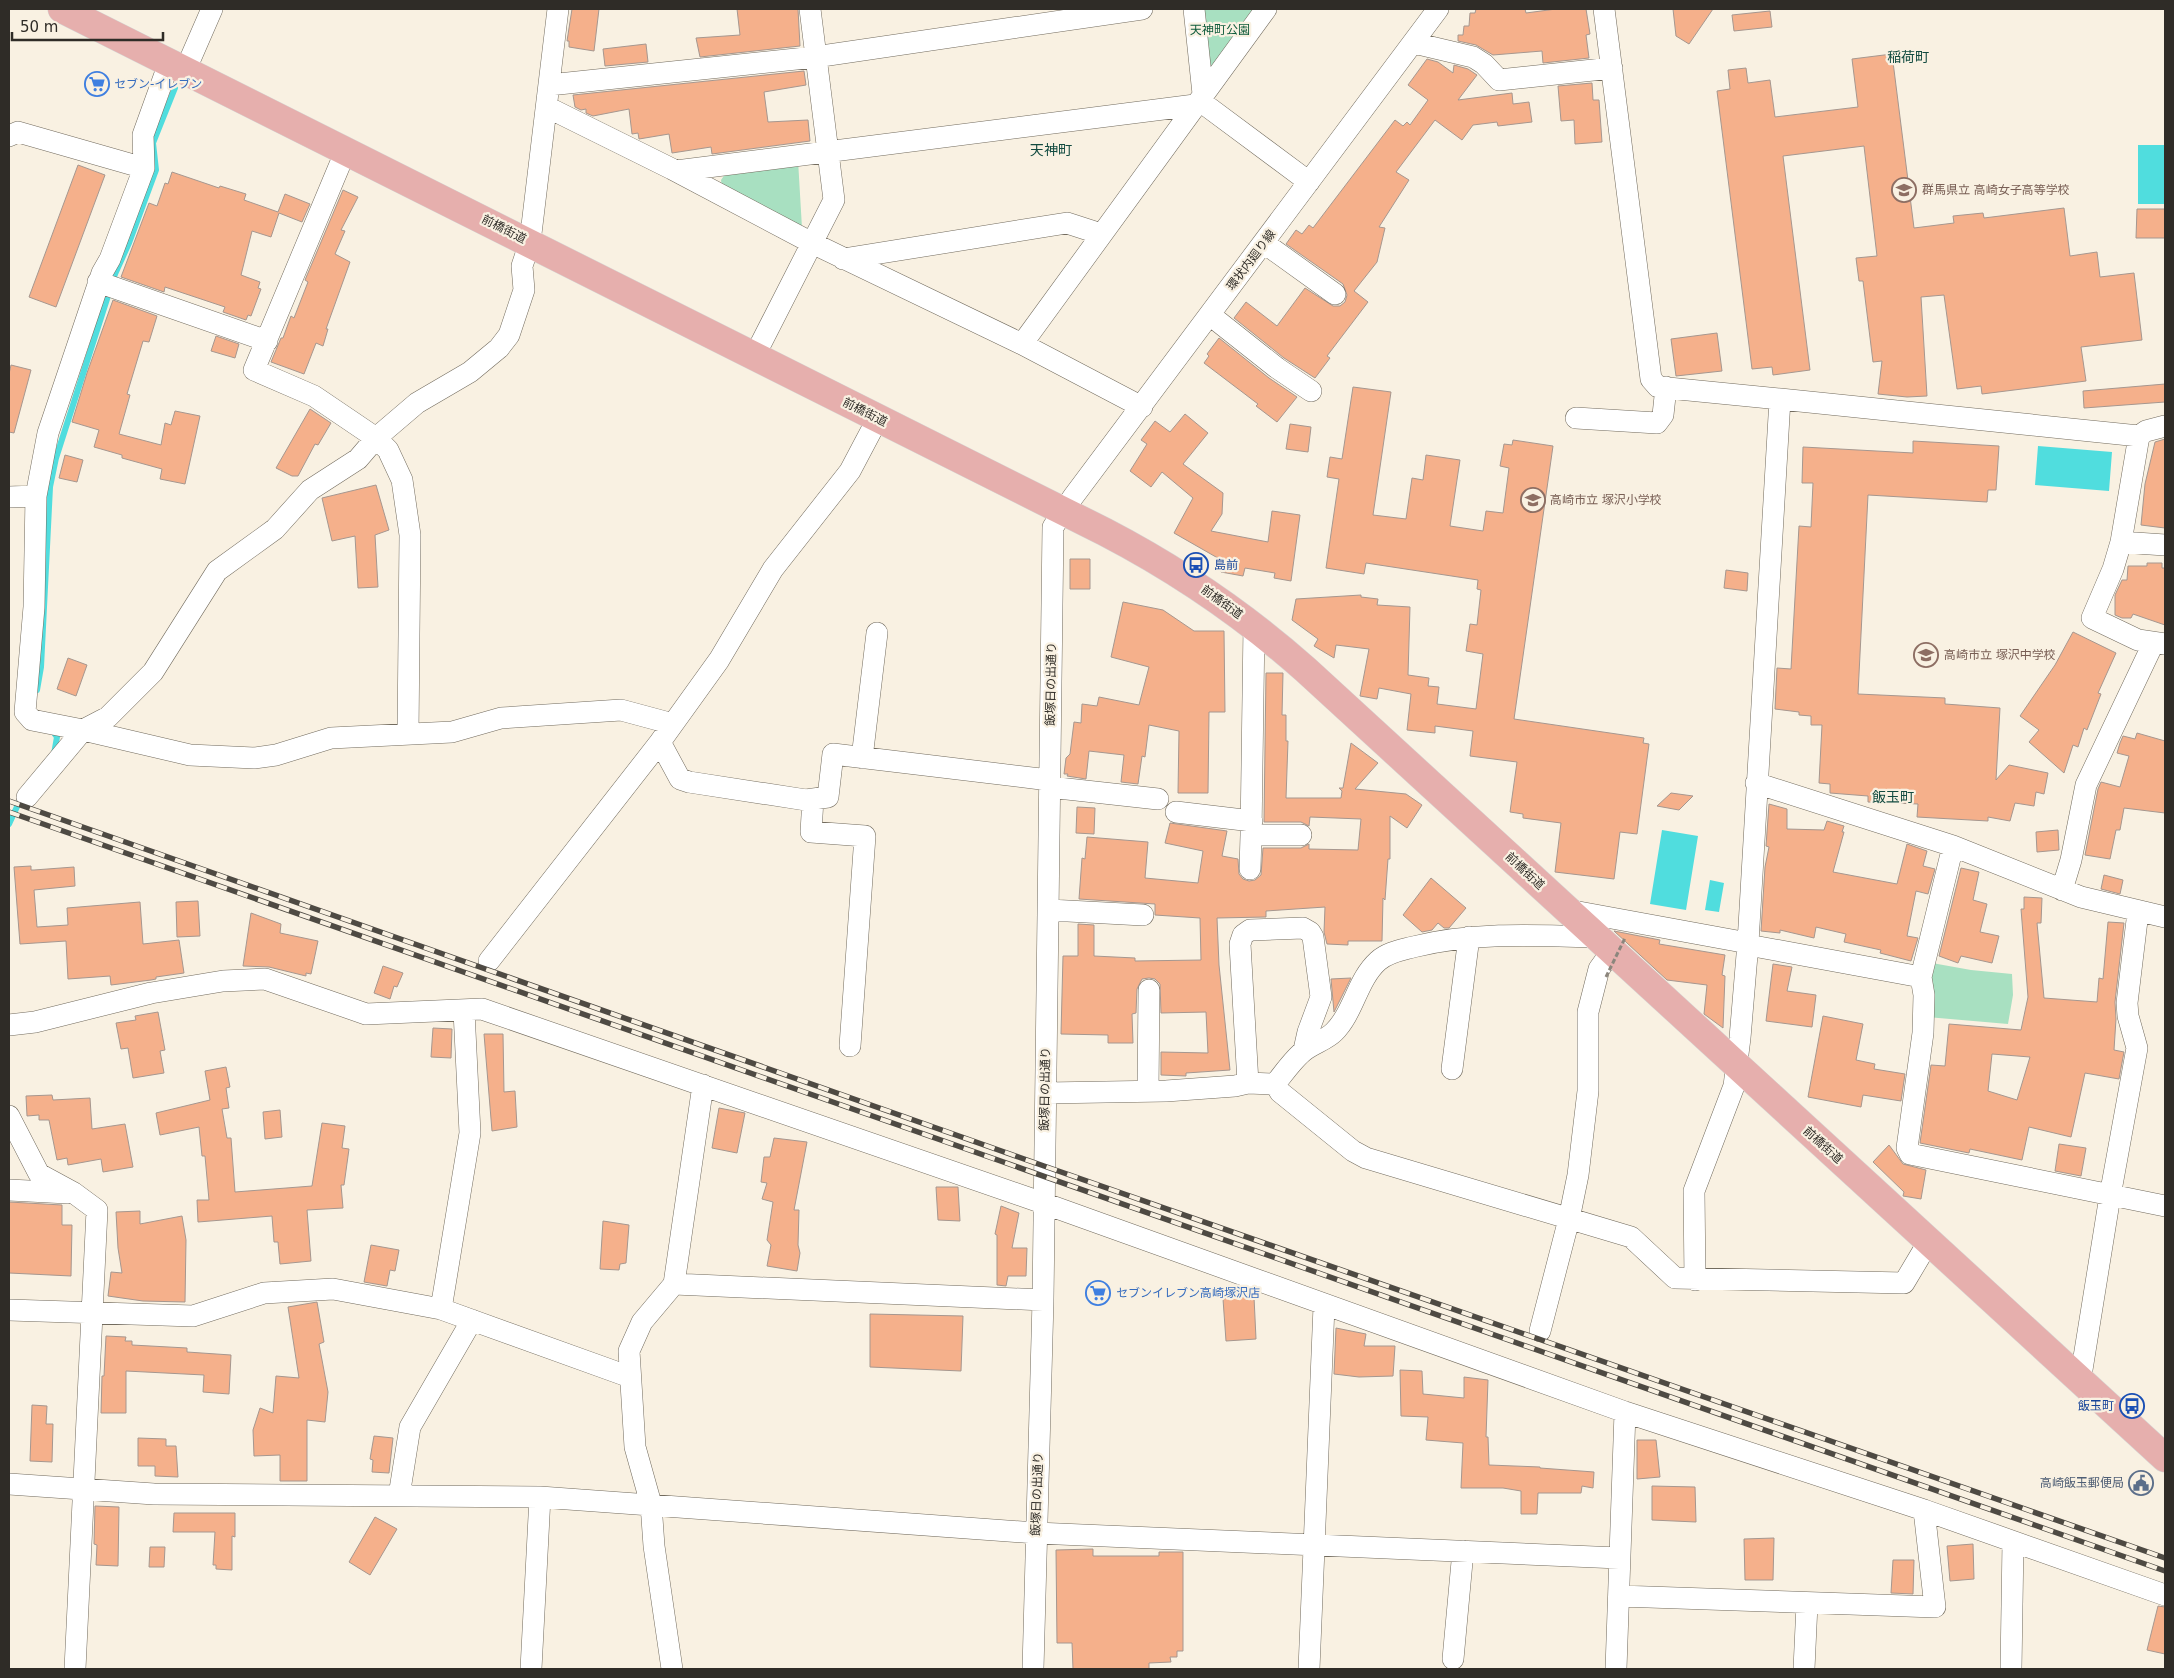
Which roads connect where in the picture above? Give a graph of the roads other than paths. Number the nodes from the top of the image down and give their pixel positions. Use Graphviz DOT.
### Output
graph roads {
  1 [pos="62,9"];
  2 [pos="212,9"];
  3 [pos="558,9"];
  4 [pos="810,9"];
  5 [pos="1142,9"];
  6 [pos="1194,9"];
  7 [pos="1266,9"];
  8 [pos="1438,9"];
  9 [pos="1604,9"];
  10 [pos="99,17"];
  11 [pos="1414,43"];
  12 [pos="815,57"];
  13 [pos="177,67"];
  14 [pos="1612,68"];
  15 [pos="549,85"];
  16 [pos="1200,100"];
  17 [pos="547,107"];
  18 [pos="9,136"];
  19 [pos="346,150"];
  20 [pos="829,151"];
  21 [pos="144,168"];
  22 [pos="676,171"];
  23 [pos="1309,182"];
  24 [pos="1101,234"];
  25 [pos="530,242"];
  26 [pos="812,243"];
  27 [pos="1264,243"];
  28 [pos="843,258"];
  29 [pos="98,282"];
  30 [pos="1334,294"];
  31 [pos="1210,315"];
  32 [pos="267,341"];
  33 [pos="1022,344"];
  34 [pos="756,355"];
  35 [pos="1666,387"];
  36 [pos="1311,391"];
  37 [pos="1780,399"];
  38 [pos="1142,407"];
  39 [pos="878,418"];
  40 [pos="1576,418"];
  41 [pos="2165,426"];
  42 [pos="2140,436"];
  43 [pos="376,438"];
  44 [pos="36,496"];
  45 [pos="9,497"];
  46 [pos="1064,512"];
  47 [pos="2121,542"];
  48 [pos="2165,545"];
  49 [pos="1254,626"];
  50 [pos="877,633"];
  51 [pos="2159,644"];
  52 [pos="673,724"];
  53 [pos="82,730"];
  54 [pos="408,734"];
  55 [pos="660,742"];
  56 [pos="862,758"];
  57 [pos="1756,783"];
  58 [pos="1049,784"];
  59 [pos="27,797"];
  60 [pos="813,799"];
  61 [pos="1158,799"];
  62 [pos="1176,812"];
  63 [pos="1252,828"];
  64 [pos="1301,836"];
  65 [pos="1953,846"];
  66 [pos="1250,868"];
  67 [pos="2062,890"];
  68 [pos="1049,910"];
  69 [pos="1568,910"];
  70 [pos="2138,912"];
  71 [pos="1144,915"];
  72 [pos="2165,917"];
  73 [pos="1469,937"];
  74 [pos="1748,944"];
  75 [pos="1610,951"];
  76 [pos="489,961"];
  77 [pos="1921,977"];
  78 [pos="1149,990"];
  79 [pos="464,1011"];
  80 [pos="9,1025"];
  81 [pos="850,1046"];
  82 [pos="1304,1050"];
  83 [pos="1737,1066"];
  84 [pos="1452,1069"];
  85 [pos="1248,1083"];
  86 [pos="1275,1084"];
  87 [pos="703,1085"];
  88 [pos="1148,1091"];
  89 [pos="1046,1092"];
  90 [pos="9,1116"];
  91 [pos="9,1190"];
  92 [pos="74,1193"];
  93 [pos="2110,1196"];
  94 [pos="1043,1204"];
  95 [pos="2165,1206"];
  96 [pos="1569,1219"];
  97 [pos="1929,1241"];
  98 [pos="1695,1280"];
  99 [pos="674,1284"];
  100 [pos="1043,1300"];
  101 [pos="1324,1306"];
  102 [pos="441,1309"];
  103 [pos="9,1310"];
  104 [pos="92,1314"];
  105 [pos="472,1320"];
  106 [pos="1540,1331"];
  107 [pos="630,1377"];
  108 [pos="2080,1382"];
  109 [pos="1625,1412"];
  110 [pos="2165,1458"];
  111 [pos="9,1484"];
  112 [pos="84,1489"];
  113 [pos="399,1496"];
  114 [pos="540,1497"];
  115 [pos="651,1504"];
  116 [pos="1924,1510"];
  117 [pos="1036,1533"];
  118 [pos="2013,1542"];
  119 [pos="1315,1544"];
  120 [pos="1463,1551"];
  121 [pos="1619,1558"];
  122 [pos="2165,1595"];
  123 [pos="1619,1596"];
  124 [pos="1807,1604"];
  125 [pos="1453,1659"];
  126 [pos="75,1669"];
  127 [pos="531,1669"];
  128 [pos="672,1669"];
  129 [pos="1033,1669"];
  130 [pos="1309,1669"];
  131 [pos="1616,1669"];
  132 [pos="1804,1669"];
  133 [pos="2011,1669"];
  1 -- 10 [label="main road, 前橋街道"];
  2 -- 13 [label="street"];
  3 -- 15 [label="street"];
  4 -- 12 [label="street"];
  5 -- 12 [label="street"];
  6 -- 16 [label="street"];
  7 -- 16 [label="street"];
  8 -- 11 [label="street, 環状内廻り線"];
  9 -- 14 [label="street"];
  10 -- 13 [label="main road, 前橋街道"];
  11 -- 14 [label="street"];
  11 -- 23 [label="street, 環状内廻り線"];
  12 -- 15 [label="street"];
  12 -- 20 [label="street"];
  13 -- 19 [label="main road, 前橋街道"];
  13 -- 21 [label="street"];
  14 -- 35 [label="street"];
  15 -- 17 [label="street"];
  16 -- 20 [label="street"];
  16 -- 23 [label="street"];
  16 -- 24 [label="street"];
  17 -- 22 [label="street"];
  17 -- 25 [label="street"];
  18 -- 21 [label="street"];
  19 -- 25 [label="main road, 前橋街道"];
  19 -- 32 [label="street"];
  20 -- 22 [label="street"];
  20 -- 26 [label="street"];
  21 -- 29 [label="street"];
  22 -- 26 [label="street"];
  23 -- 27 [label="street, 環状内廻り線"];
  24 -- 28 [label="street"];
  24 -- 33 [label="street"];
  25 -- 34 [label="main road, 前橋街道"];
  25 -- 43 [label="street"];
  26 -- 28 [label="street"];
  26 -- 34 [label="street"];
  27 -- 30 [label="street"];
  27 -- 31 [label="street, 環状内廻り線"];
  28 -- 33 [label="street"];
  29 -- 32 [label="street"];
  29 -- 44 [label="street"];
  31 -- 36 [label="street"];
  31 -- 38 [label="street, 環状内廻り線"];
  32 -- 43 [label="street"];
  33 -- 38 [label="street"];
  34 -- 39 [label="main road, 前橋街道"];
  35 -- 37 [label="street"];
  35 -- 40 [label="street"];
  37 -- 42 [label="street"];
  37 -- 57 [label="street"];
  38 -- 46 [label="street, 環状内廻り線"];
  39 -- 46 [label="main road, 前橋街道"];
  39 -- 52 [label="street"];
  41 -- 42 [label="street"];
  42 -- 47 [label="street"];
  43 -- 53 [label="street"];
  43 -- 54 [label="street"];
  44 -- 45 [label="street"];
  44 -- 53 [label="street"];
  46 -- 49 [label="main road, 前橋街道"];
  46 -- 58 [label="street, 飯塚日の出通り"];
  47 -- 48 [label="street"];
  47 -- 51 [label="street"];
  49 -- 63 [label="street"];
  49 -- 69 [label="main road, 前橋街道"];
  50 -- 56 [label="street"];
  51 -- 67 [label="street"];
  52 -- 54 [label="street"];
  52 -- 55 [label="street"];
  53 -- 54 [label="street"];
  53 -- 59 [label="street"];
  55 -- 60 [label="street"];
  55 -- 76 [label="street"];
  56 -- 58 [label="street"];
  56 -- 60 [label="street"];
  57 -- 65 [label="street"];
  57 -- 74 [label="street"];
  58 -- 61 [label="street"];
  58 -- 68 [label="street, 飯塚日の出通り"];
  60 -- 81 [label="street"];
  62 -- 63 [label="street"];
  63 -- 64 [label="street"];
  63 -- 66 [label="street"];
  65 -- 67 [label="street"];
  65 -- 77 [label="street"];
  67 -- 70 [label="street"];
  68 -- 71 [label="street"];
  68 -- 89 [label="street, 飯塚日の出通り"];
  69 -- 74 [label="street"];
  69 -- 75 [label="main road, 前橋街道"];
  70 -- 72 [label="street"];
  70 -- 93 [label="street"];
  73 -- 75 [label="street"];
  73 -- 82 [label="street"];
  73 -- 84 [label="street"];
  74 -- 77 [label="street"];
  74 -- 83 [label="street"];
  75 -- 83 [label="main road, 前橋街道"];
  75 -- 96 [label="street"];
  77 -- 93 [label="street"];
  78 -- 88 [label="street"];
  79 -- 80 [label="street"];
  79 -- 87 [label="street"];
  79 -- 102 [label="street"];
  82 -- 85 [label="street"];
  82 -- 86 [label="street"];
  83 -- 97 [label="main road, 前橋街道"];
  83 -- 98 [label="street"];
  85 -- 86 [label="street"];
  85 -- 88 [label="street"];
  86 -- 96 [label="street"];
  87 -- 94 [label="street"];
  87 -- 99 [label="street"];
  88 -- 89 [label="street"];
  89 -- 94 [label="street, 飯塚日の出通り"];
  90 -- 92 [label="street"];
  91 -- 92 [label="street"];
  92 -- 104 [label="street"];
  93 -- 95 [label="street"];
  93 -- 108 [label="street"];
  94 -- 100 [label="street, 飯塚日の出通り"];
  94 -- 101 [label="street"];
  96 -- 98 [label="street"];
  96 -- 106 [label="street"];
  97 -- 98 [label="street"];
  97 -- 108 [label="main road, 前橋街道"];
  99 -- 100 [label="street"];
  99 -- 107 [label="street"];
  100 -- 117 [label="street, 飯塚日の出通り"];
  101 -- 109 [label="street"];
  101 -- 119 [label="street"];
  102 -- 104 [label="street"];
  102 -- 105 [label="street"];
  103 -- 104 [label="street"];
  104 -- 112 [label="street"];
  105 -- 107 [label="street"];
  105 -- 113 [label="street"];
  107 -- 115 [label="street"];
  108 -- 110 [label="main road, 前橋街道"];
  109 -- 116 [label="street"];
  109 -- 121 [label="street"];
  111 -- 112 [label="street"];
  112 -- 113 [label="street"];
  112 -- 126 [label="street"];
  113 -- 114 [label="street"];
  114 -- 115 [label="street"];
  114 -- 127 [label="street"];
  115 -- 117 [label="street"];
  115 -- 128 [label="street"];
  116 -- 118 [label="street"];
  116 -- 124 [label="street"];
  117 -- 119 [label="street"];
  117 -- 129 [label="street, 飯塚日の出通り"];
  118 -- 122 [label="street"];
  118 -- 133 [label="street"];
  119 -- 120 [label="street"];
  119 -- 130 [label="street"];
  120 -- 121 [label="street"];
  120 -- 125 [label="street"];
  121 -- 123 [label="street"];
  123 -- 124 [label="street"];
  123 -- 131 [label="street"];
  124 -- 132 [label="street"];
}
